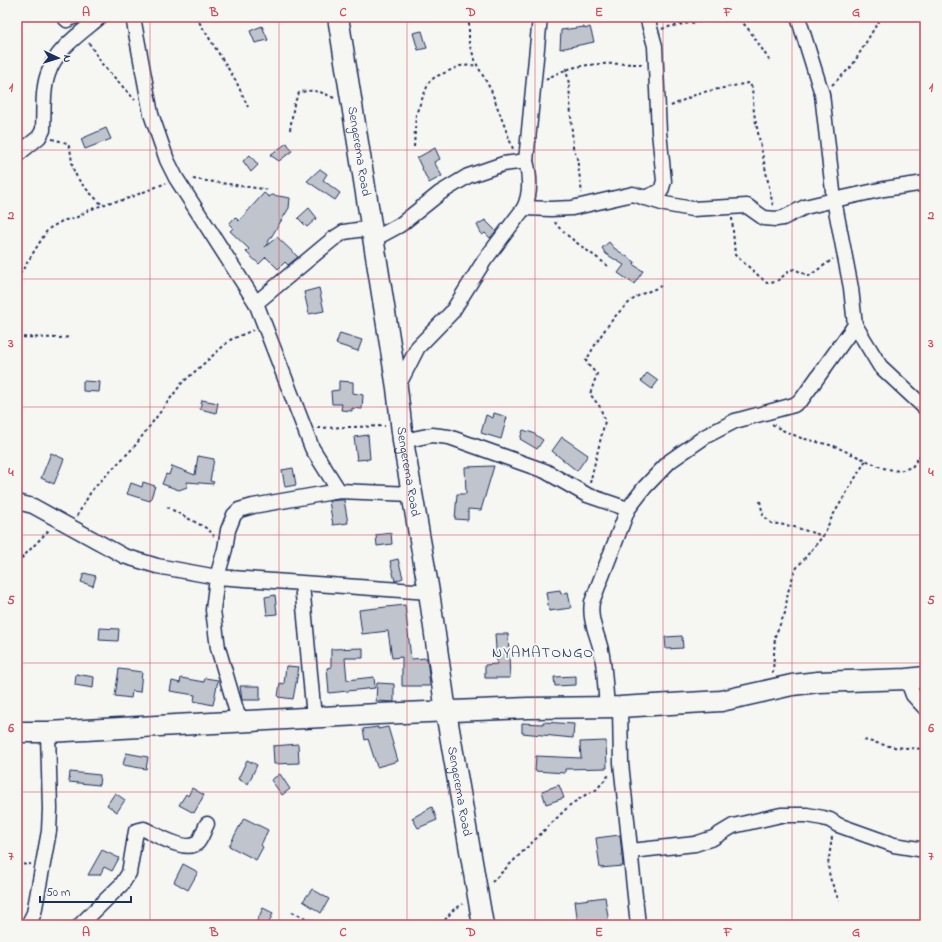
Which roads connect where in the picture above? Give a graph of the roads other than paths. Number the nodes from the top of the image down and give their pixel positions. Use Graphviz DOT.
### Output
graph roads {
  1 [pos="64,17"];
  2 [pos="73,17"];
  3 [pos="100,17"];
  4 [pos="133,17"];
  5 [pos="338,17"];
  6 [pos="540,17"];
  7 [pos="647,17"];
  8 [pos="798,17"];
  9 [pos="17,155"];
  10 [pos="521,161"];
  11 [pos="925,183"];
  12 [pos="644,198"];
  13 [pos="834,200"];
  14 [pos="524,208"];
  15 [pos="374,240"];
  16 [pos="256,303"];
  17 [pos="855,325"];
  18 [pos="397,388"];
  19 [pos="925,408"];
  20 [pos="403,436"];
  21 [pos="340,491"];
  22 [pos="412,494"];
  23 [pos="17,502"];
  24 [pos="628,509"];
  25 [pos="217,577"];
  26 [pos="302,584"];
  27 [pos="429,592"];
  28 [pos="916,678"];
  29 [pos="613,706"];
  30 [pos="925,708"];
  31 [pos="446,712"];
  32 [pos="314,718"];
  33 [pos="240,723"];
  34 [pos="17,732"];
  35 [pos="48,732"];
  36 [pos="207,824"];
  37 [pos="925,850"];
  38 [pos="631,851"];
  39 [pos="28,925"];
  40 [pos="80,925"];
  41 [pos="484,925"];
  42 [pos="638,925"];
  1 -- 2 [label="street"];
  3 -- 9 [label="street"];
  4 -- 16 [label="street"];
  5 -- 15 [label="main road, Sengerema Road"];
  6 -- 10 [label="street"];
  7 -- 12 [label="street"];
  8 -- 13 [label="street"];
  10 -- 14 [label="street"];
  10 -- 15 [label="street"];
  11 -- 13 [label="street"];
  12 -- 13 [label="street"];
  12 -- 14 [label="street"];
  13 -- 17 [label="street"];
  14 -- 18 [label="street"];
  15 -- 16 [label="street"];
  15 -- 18 [label="main road, Sengerema Road"];
  16 -- 21 [label="street"];
  17 -- 19 [label="street"];
  17 -- 24 [label="street"];
  18 -- 20 [label="main road, Sengerema Road"];
  20 -- 22 [label="main road, Sengerema Road"];
  20 -- 24 [label="street"];
  21 -- 22 [label="street"];
  21 -- 25 [label="street"];
  22 -- 27 [label="main road, Sengerema Road"];
  23 -- 25 [label="street"];
  24 -- 29 [label="street"];
  25 -- 26 [label="street"];
  25 -- 33 [label="street"];
  26 -- 27 [label="street"];
  26 -- 32 [label="street"];
  27 -- 31 [label="main road, Sengerema Road"];
  28 -- 29 [label="main road"];
  28 -- 30 [label="street"];
  29 -- 31 [label="main road"];
  29 -- 38 [label="street"];
  31 -- 32 [label="main road"];
  31 -- 41 [label="main road, Sengerema Road"];
  32 -- 33 [label="main road"];
  33 -- 35 [label="main road"];
  34 -- 35 [label="main road"];
  35 -- 39 [label="street"];
  36 -- 40 [label="street"];
  37 -- 38 [label="street"];
  38 -- 42 [label="street"];
}
